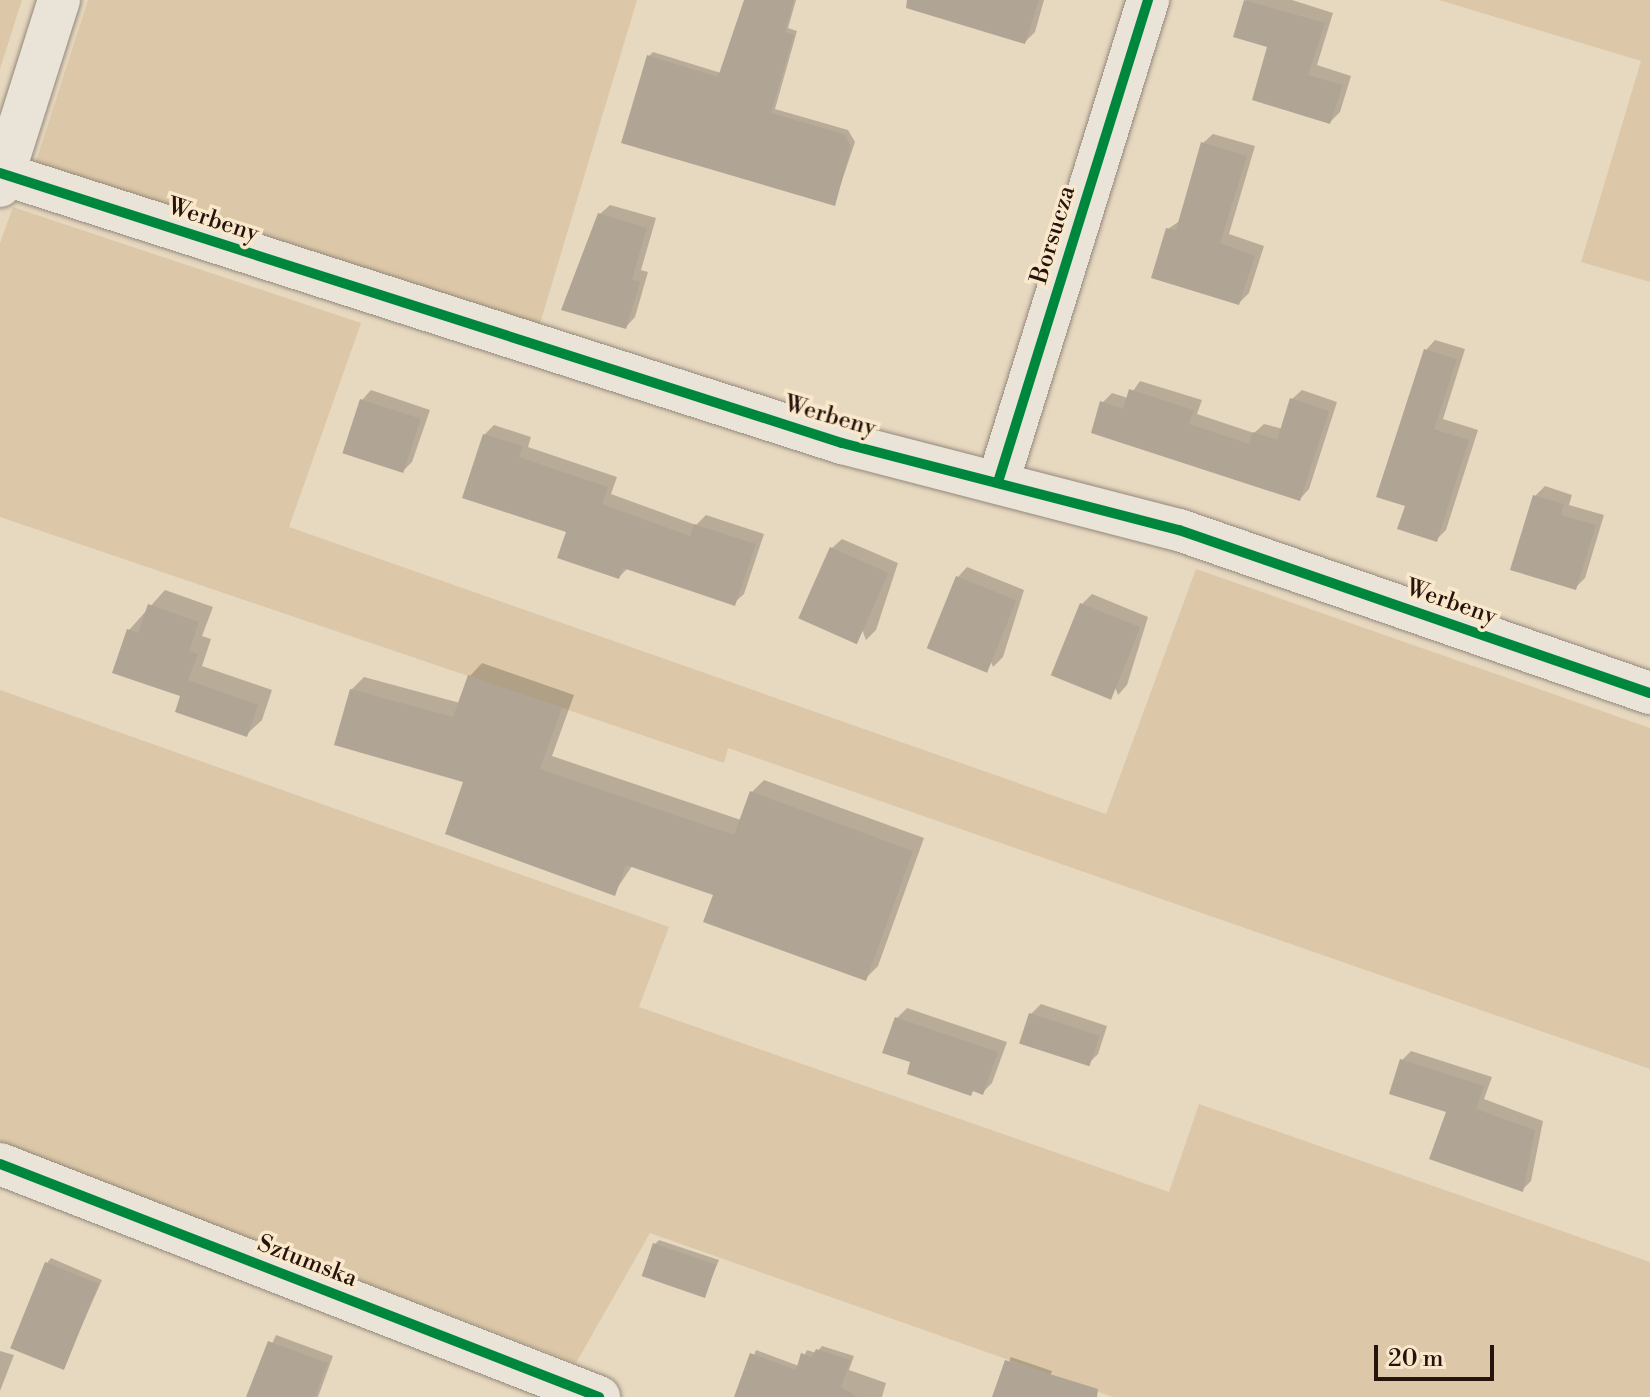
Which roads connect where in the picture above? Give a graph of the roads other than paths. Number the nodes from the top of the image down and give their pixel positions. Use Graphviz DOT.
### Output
graph roads {
  1 [pos="59,0"];
  2 [pos="1148,0"];
  3 [pos="1,178"];
  4 [pos="998,482"];
  5 [pos="1650,693"];
  6 [pos="0,1164"];
  7 [pos="599,1397"];
  1 -- 3 [label="street"];
  2 -- 4 [label="street, Borsucza"];
  3 -- 4 [label="street, Werbeny"];
  4 -- 5 [label="street, Werbeny"];
  6 -- 7 [label="street, Sztumska"];
}
